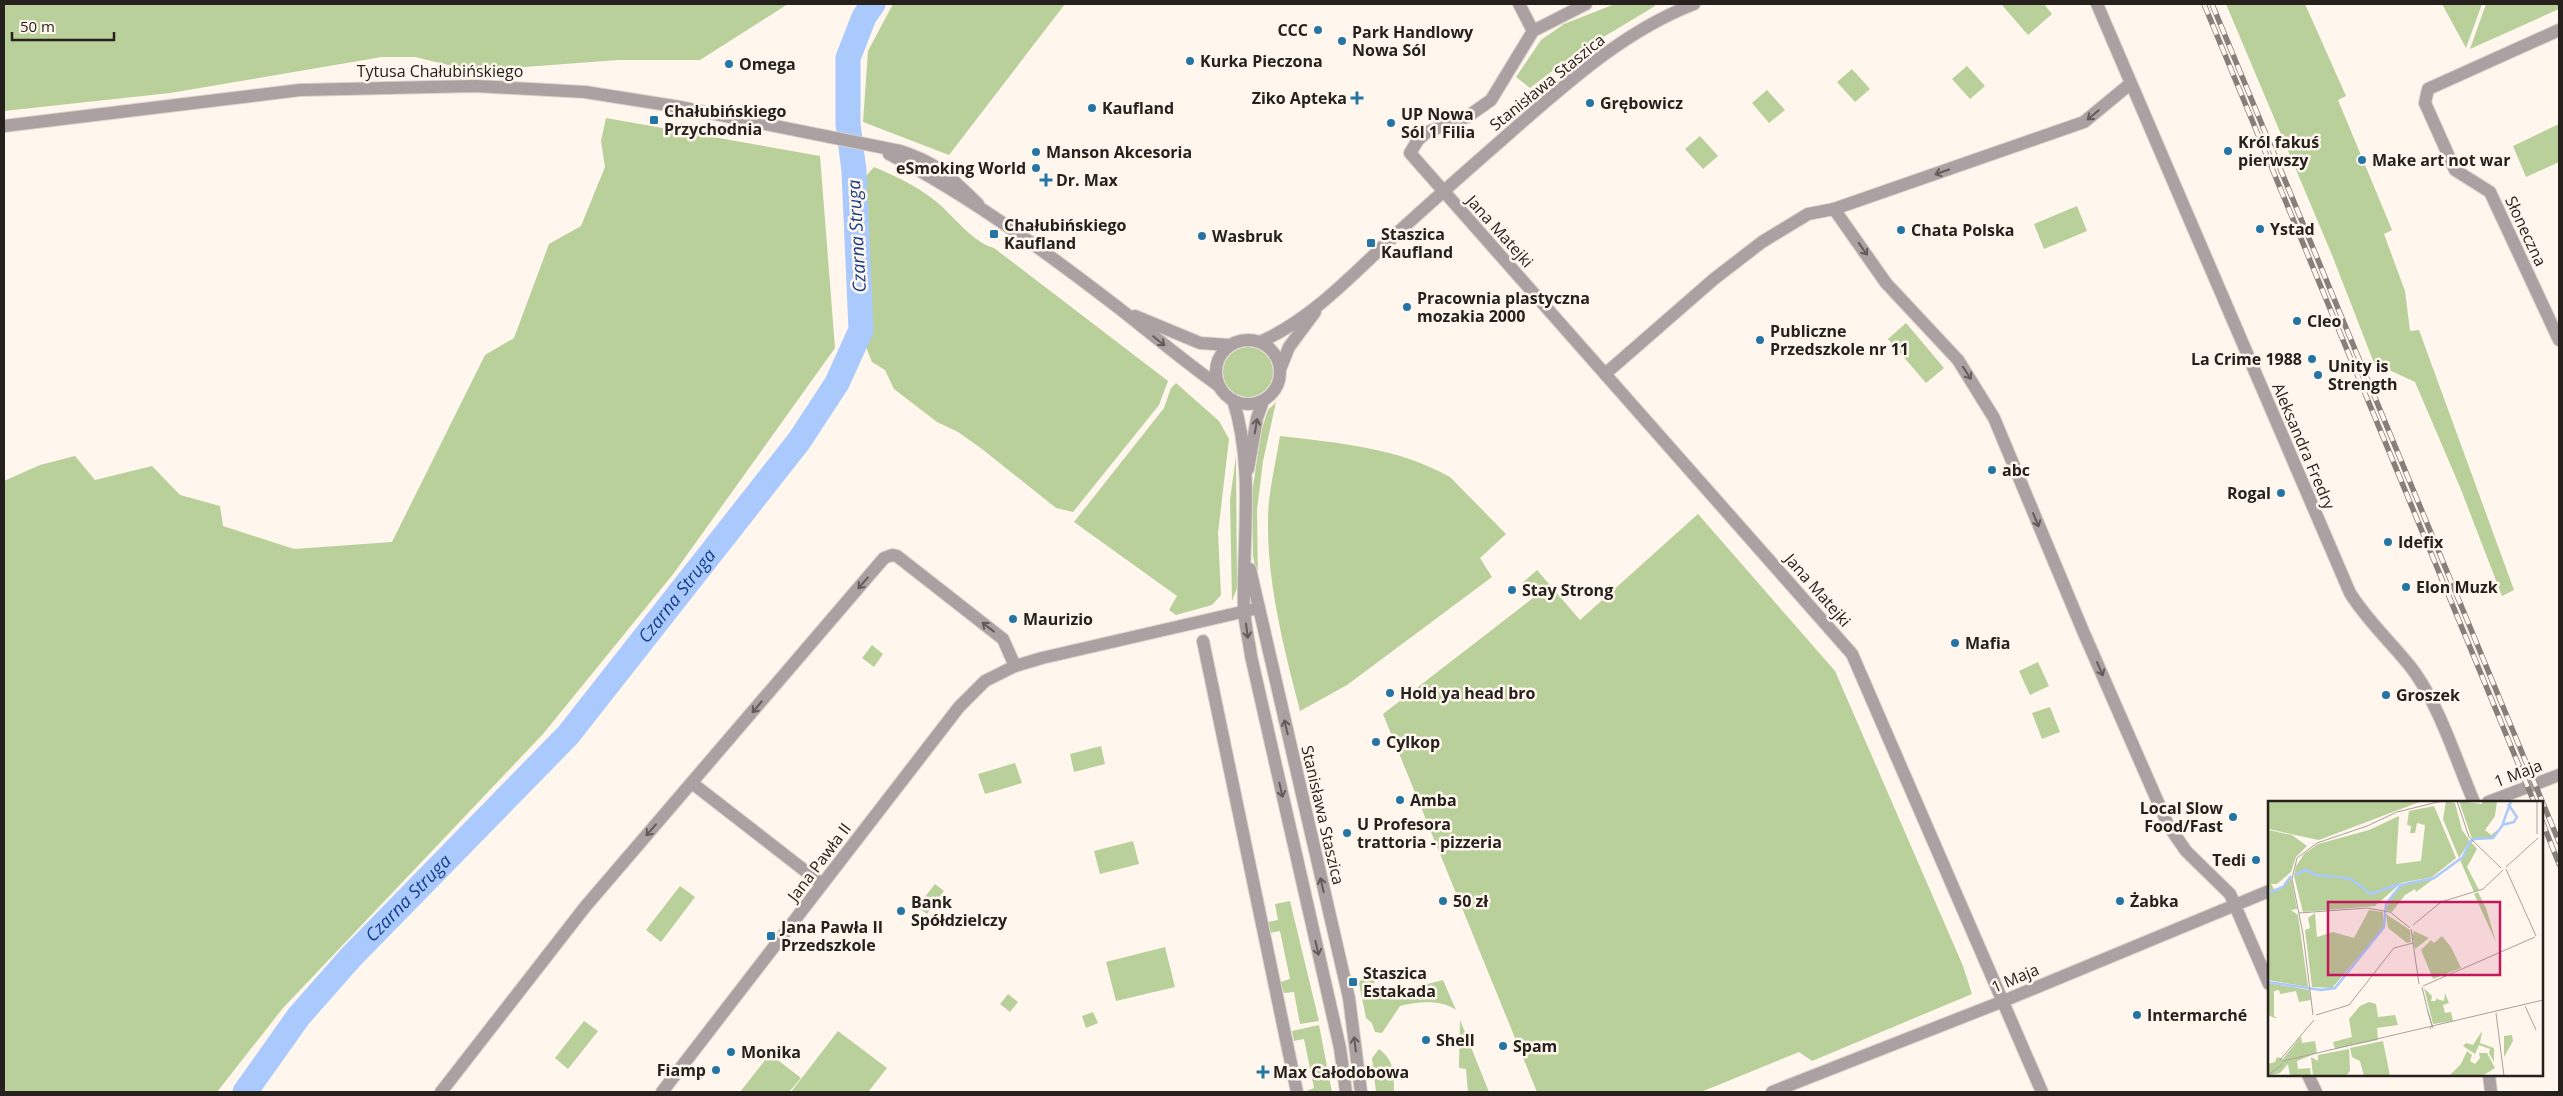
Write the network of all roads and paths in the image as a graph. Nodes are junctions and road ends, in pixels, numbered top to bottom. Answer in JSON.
{"nodes":[{"id":1,"x":1519,"y":4,"type":"edge"},
{"id":2,"x":1586,"y":4,"type":"edge"},
{"id":3,"x":1694,"y":4,"type":"edge"},
{"id":4,"x":2097,"y":4,"type":"edge"},
{"id":5,"x":2559,"y":30,"type":"edge"},
{"id":6,"x":1533,"y":31,"type":"junction"},
{"id":7,"x":2130,"y":84,"type":"junction"},
{"id":8,"x":4,"y":126,"type":"edge"},
{"id":9,"x":1443,"y":190,"type":"junction"},
{"id":10,"x":1834,"y":210,"type":"junction"},
{"id":11,"x":1321,"y":304,"type":"junction"},
{"id":12,"x":1121,"y":310,"type":"junction"},
{"id":13,"x":2559,"y":340,"type":"edge"},
{"id":14,"x":1260,"y":342,"type":"junction"},
{"id":15,"x":1229,"y":345,"type":"junction"},
{"id":16,"x":1280,"y":367,"type":"junction"},
{"id":17,"x":1605,"y":374,"type":"junction"},
{"id":18,"x":1219,"y":386,"type":"junction"},
{"id":19,"x":1233,"y":400,"type":"junction"},
{"id":20,"x":1263,"y":401,"type":"junction"},
{"id":21,"x":1245,"y":487,"type":"junction"},
{"id":22,"x":1245,"y":547,"type":"junction"},
{"id":23,"x":1258,"y":608,"type":"junction"},
{"id":24,"x":1244,"y":612,"type":"junction"},
{"id":25,"x":1203,"y":641,"type":"dead end"},
{"id":26,"x":1015,"y":666,"type":"junction"},
{"id":27,"x":2559,"y":775,"type":"edge"},
{"id":28,"x":692,"y":783,"type":"junction"},
{"id":29,"x":2474,"y":801,"type":"edge"},
{"id":30,"x":2491,"y":801,"type":"edge"},
{"id":31,"x":822,"y":884,"type":"junction"},
{"id":32,"x":2268,"y":892,"type":"edge"},
{"id":33,"x":2235,"y":905,"type":"junction"},
{"id":34,"x":2268,"y":982,"type":"edge"},
{"id":35,"x":2002,"y":1002,"type":"junction"},
{"id":36,"x":2308,"y":1076,"type":"edge"},
{"id":37,"x":2489,"y":1076,"type":"edge"},
{"id":38,"x":441,"y":1092,"type":"edge"},
{"id":39,"x":662,"y":1092,"type":"edge"},
{"id":40,"x":1297,"y":1092,"type":"edge"},
{"id":41,"x":1346,"y":1092,"type":"edge"},
{"id":42,"x":1361,"y":1092,"type":"edge"},
{"id":43,"x":1772,"y":1092,"type":"edge"},
{"id":44,"x":2042,"y":1092,"type":"edge"},
{"id":45,"x":2316,"y":1092,"type":"edge"},
{"id":46,"x":2491,"y":1092,"type":"edge"}],
"edges":[{"from":1,"to":6,"type":"street"},
{"from":2,"to":6,"type":"street"},
{"from":3,"to":9,"type":"street","name":"Stanisława Staszica"},
{"from":4,"to":7,"type":"street","name":"Aleksandra Fredry"},
{"from":5,"to":13,"type":"street","name":"Słoneczna"},
{"from":6,"to":9,"type":"street"},
{"from":7,"to":10,"type":"street","one_way":true},
{"from":7,"to":29,"type":"street","name":"Aleksandra Fredry"},
{"from":8,"to":12,"type":"street","name":"Tytusa Chałubińskiego"},
{"from":9,"to":11,"type":"street","name":"Stanisława Staszica"},
{"from":9,"to":17,"type":"street","name":"Jana Matejki"},
{"from":10,"to":17,"type":"street"},
{"from":10,"to":33,"type":"street","one_way":true},
{"from":11,"to":14,"type":"street","name":"Stanisława Staszica"},
{"from":11,"to":16,"type":"street","name":"Stanisława Staszica"},
{"from":12,"to":15,"type":"street","name":"Tytusa Chałubińskiego"},
{"from":12,"to":18,"type":"street","name":"Tytusa Chałubińskiego","one_way":true},
{"from":14,"to":15,"type":"street"},
{"from":14,"to":16,"type":"street"},
{"from":15,"to":18,"type":"street"},
{"from":16,"to":20,"type":"street"},
{"from":17,"to":35,"type":"street","name":"Jana Matejki"},
{"from":18,"to":19,"type":"street"},
{"from":19,"to":20,"type":"street"},
{"from":19,"to":21,"type":"street","name":"Stanisława Staszica"},
{"from":21,"to":20,"type":"street","name":"Stanisława Staszica","one_way":true},
{"from":21,"to":22,"type":"street","name":"Stanisława Staszica"},
{"from":22,"to":23,"type":"street","name":"Stanisława Staszica"},
{"from":22,"to":24,"type":"street","name":"Stanisława Staszica"},
{"from":23,"to":24,"type":"street","name":"Jana Pawła II"},
{"from":42,"to":23,"type":"street","name":"Stanisława Staszica","one_way":true},
{"from":24,"to":26,"type":"street","name":"Jana Pawła II"},
{"from":24,"to":41,"type":"street","name":"Stanisława Staszica","one_way":true},
{"from":25,"to":40,"type":"street"},
{"from":26,"to":28,"type":"street","one_way":true},
{"from":26,"to":31,"type":"street","name":"Jana Pawła II"},
{"from":27,"to":30,"type":"street","name":"1 Maja"},
{"from":28,"to":31,"type":"street"},
{"from":28,"to":38,"type":"street","one_way":true},
{"from":31,"to":39,"type":"street","name":"Jana Pawła II"},
{"from":32,"to":33,"type":"street","name":"1 Maja"},
{"from":33,"to":34,"type":"street"},
{"from":33,"to":35,"type":"street","name":"1 Maja"},
{"from":35,"to":43,"type":"street","name":"1 Maja"},
{"from":35,"to":44,"type":"street","name":"Jana Matejki"},
{"from":36,"to":45,"type":"street"},
{"from":37,"to":46,"type":"street"}]}
